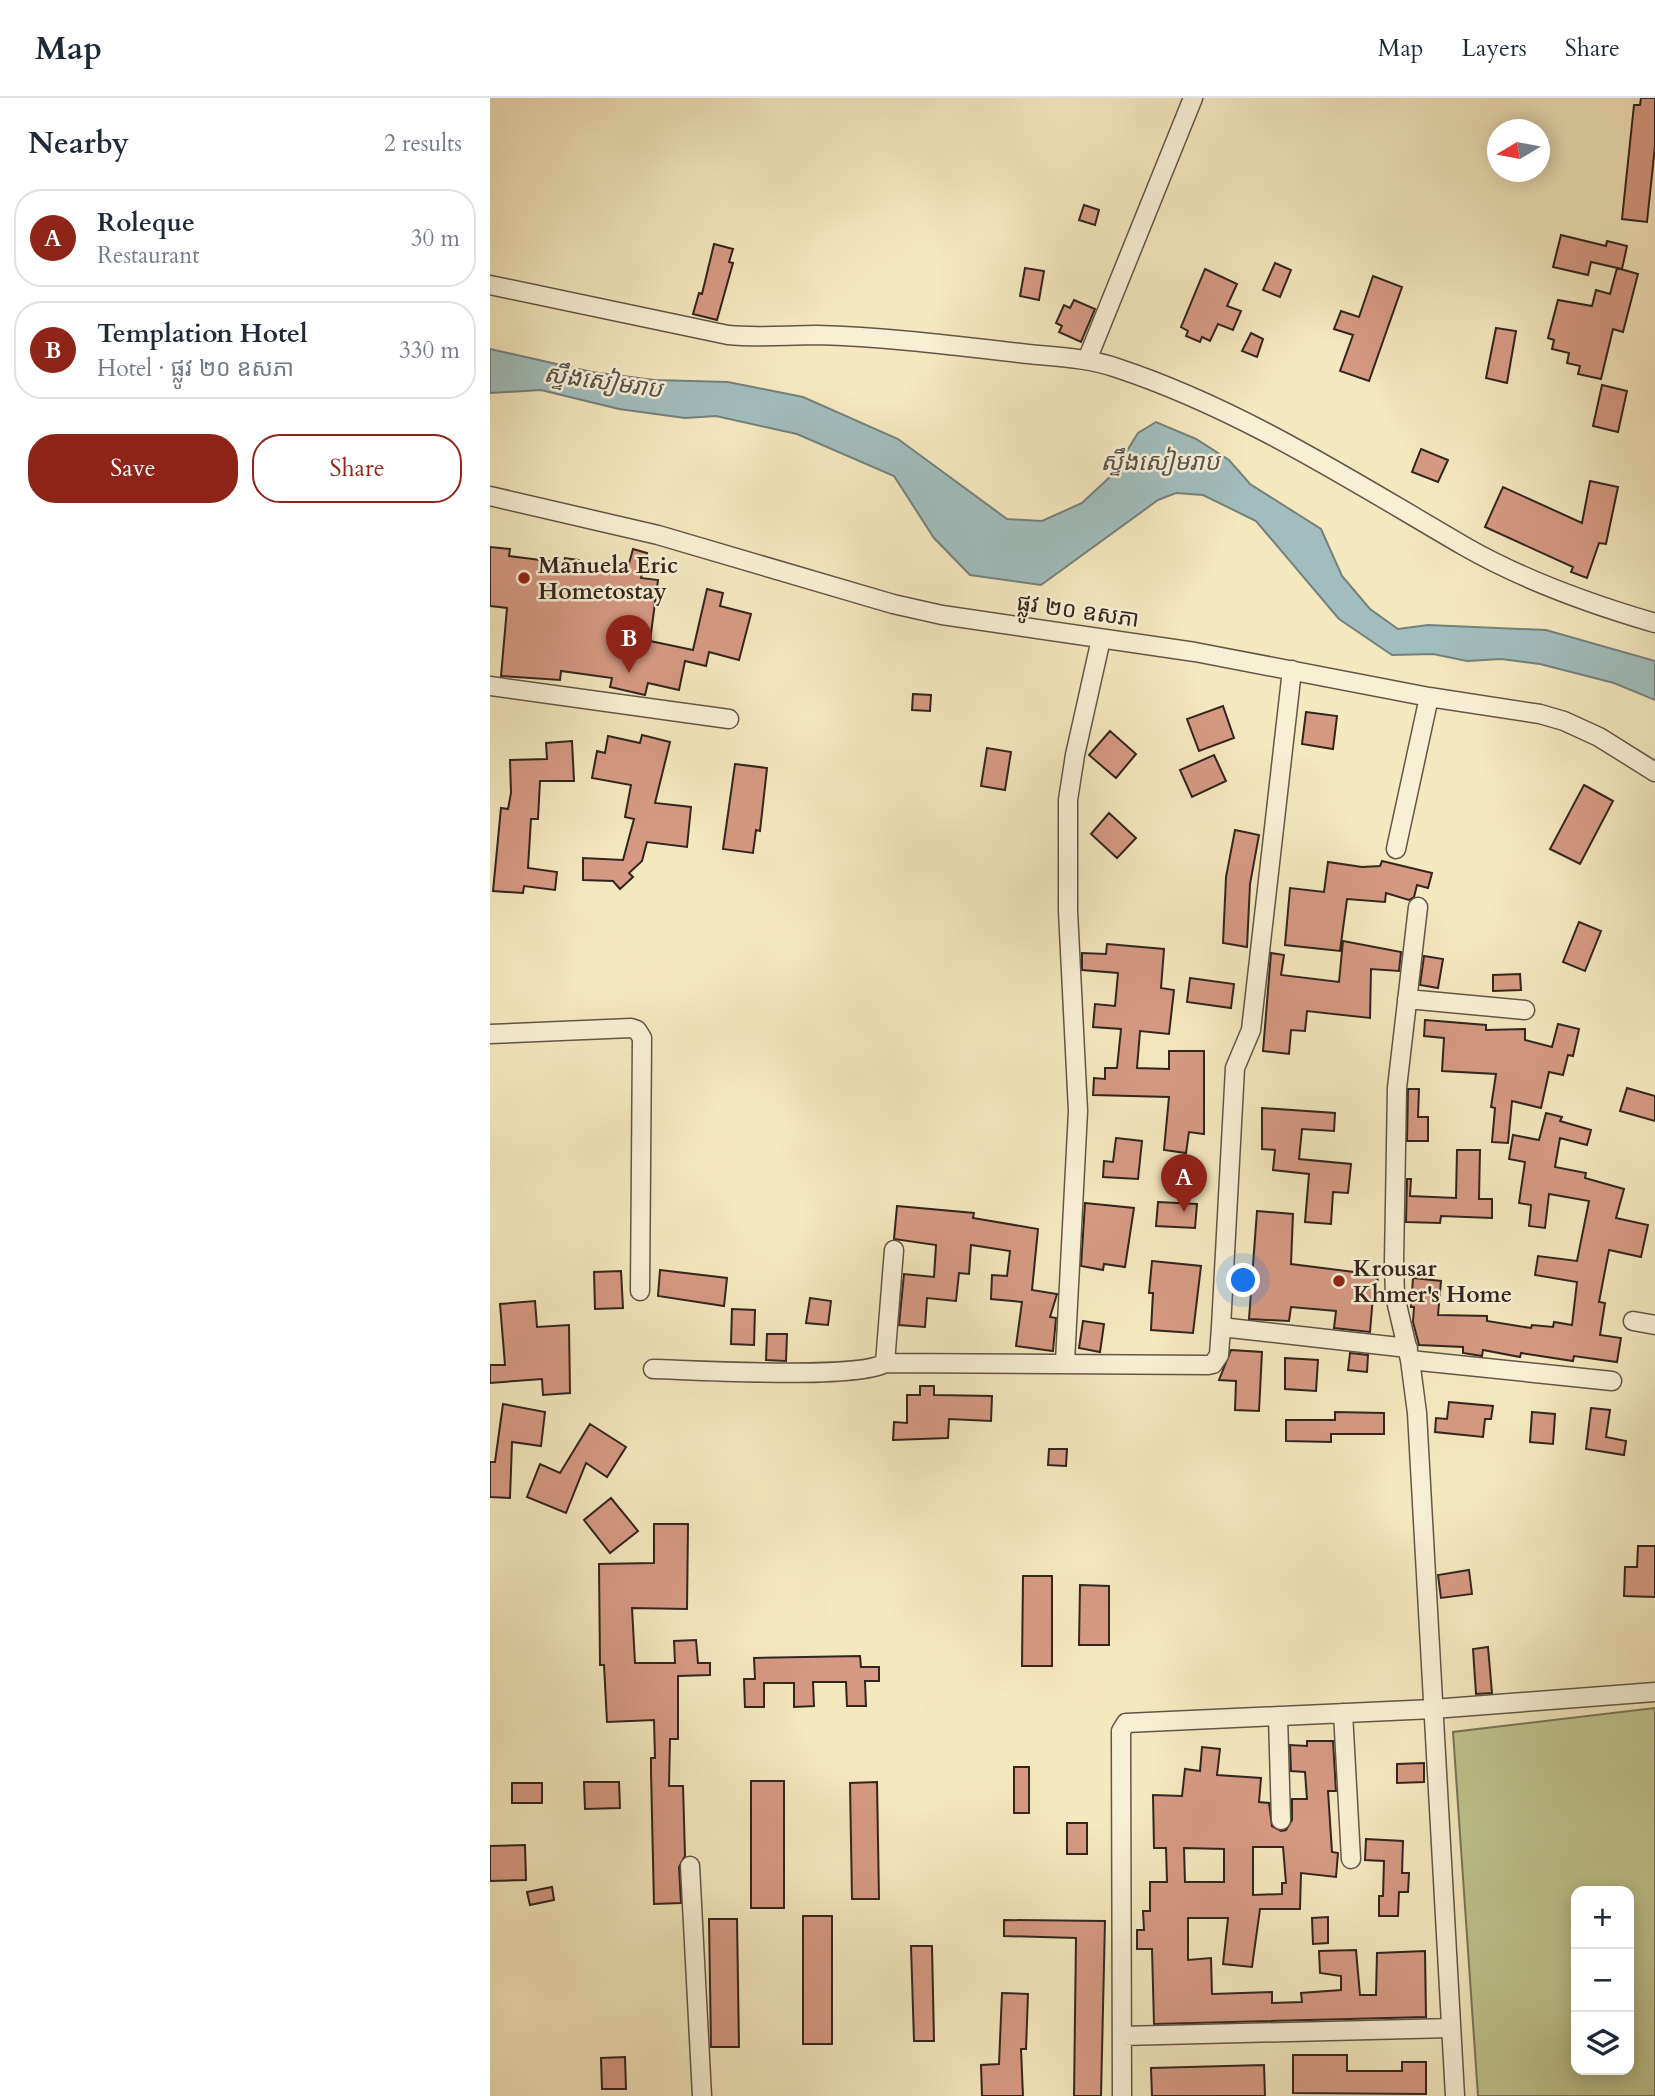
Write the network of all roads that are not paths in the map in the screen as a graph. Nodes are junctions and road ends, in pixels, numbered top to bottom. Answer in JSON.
{"nodes":[{"id":1,"x":1193,"y":98,"type":"edge"},
{"id":2,"x":490,"y":285,"type":"edge"},
{"id":3,"x":1087,"y":360,"type":"junction"},
{"id":4,"x":490,"y":496,"type":"edge"},
{"id":5,"x":1655,"y":623,"type":"edge"},
{"id":6,"x":1101,"y":639,"type":"junction"},
{"id":7,"x":1292,"y":670,"type":"junction"},
{"id":8,"x":490,"y":686,"type":"edge"},
{"id":9,"x":1429,"y":698,"type":"junction"},
{"id":10,"x":729,"y":719,"type":"dead end"},
{"id":11,"x":1655,"y":772,"type":"edge"},
{"id":12,"x":1396,"y":849,"type":"dead end"},
{"id":13,"x":1418,"y":907,"type":"dead end"},
{"id":14,"x":1408,"y":999,"type":"junction"},
{"id":15,"x":1525,"y":1010,"type":"dead end"},
{"id":16,"x":490,"y":1034,"type":"edge"},
{"id":17,"x":894,"y":1250,"type":"dead end"},
{"id":18,"x":640,"y":1291,"type":"dead end"},
{"id":19,"x":1633,"y":1321,"type":"dead end"},
{"id":20,"x":1655,"y":1325,"type":"edge"},
{"id":21,"x":1222,"y":1327,"type":"junction"},
{"id":22,"x":1409,"y":1354,"type":"junction"},
{"id":23,"x":1065,"y":1362,"type":"junction"},
{"id":24,"x":885,"y":1363,"type":"junction"},
{"id":25,"x":653,"y":1369,"type":"dead end"},
{"id":26,"x":1612,"y":1381,"type":"dead end"},
{"id":27,"x":1655,"y":1692,"type":"edge"},
{"id":28,"x":1433,"y":1709,"type":"junction"},
{"id":29,"x":1343,"y":1713,"type":"junction"},
{"id":30,"x":1278,"y":1716,"type":"junction"},
{"id":31,"x":1280,"y":1820,"type":"dead end"},
{"id":32,"x":1351,"y":1859,"type":"dead end"},
{"id":33,"x":690,"y":1866,"type":"dead end"},
{"id":34,"x":1451,"y":2028,"type":"junction"},
{"id":35,"x":1122,"y":2036,"type":"junction"},
{"id":36,"x":702,"y":2096,"type":"edge"},
{"id":37,"x":1122,"y":2096,"type":"edge"},
{"id":38,"x":1455,"y":2096,"type":"edge"}],
"edges":[{"from":1,"to":3,"type":"street"},
{"from":2,"to":3,"type":"street"},
{"from":3,"to":5,"type":"street"},
{"from":4,"to":6,"type":"street","name":"ផ្លូវ ២០ ឧសភា"},
{"from":6,"to":7,"type":"street","name":"ផ្លូវ ២០ ឧសភា"},
{"from":6,"to":23,"type":"street"},
{"from":7,"to":9,"type":"street","name":"ផ្លូវ ២០ ឧសភា"},
{"from":7,"to":21,"type":"street"},
{"from":8,"to":10,"type":"street"},
{"from":9,"to":11,"type":"street","name":"ផ្លូវ ២០ ឧសភា"},
{"from":9,"to":12,"type":"street"},
{"from":13,"to":14,"type":"street"},
{"from":14,"to":15,"type":"street"},
{"from":14,"to":22,"type":"street"},
{"from":16,"to":18,"type":"street"},
{"from":17,"to":24,"type":"street"},
{"from":19,"to":20,"type":"street"},
{"from":21,"to":22,"type":"street"},
{"from":21,"to":23,"type":"street"},
{"from":22,"to":26,"type":"street"},
{"from":22,"to":28,"type":"street"},
{"from":23,"to":24,"type":"street"},
{"from":24,"to":25,"type":"street"},
{"from":27,"to":28,"type":"street"},
{"from":28,"to":29,"type":"street"},
{"from":28,"to":34,"type":"street"},
{"from":29,"to":30,"type":"street"},
{"from":29,"to":32,"type":"street"},
{"from":30,"to":31,"type":"street"},
{"from":30,"to":35,"type":"street"},
{"from":33,"to":36,"type":"street"},
{"from":34,"to":35,"type":"street"},
{"from":34,"to":38,"type":"street"},
{"from":35,"to":37,"type":"street"}]}
